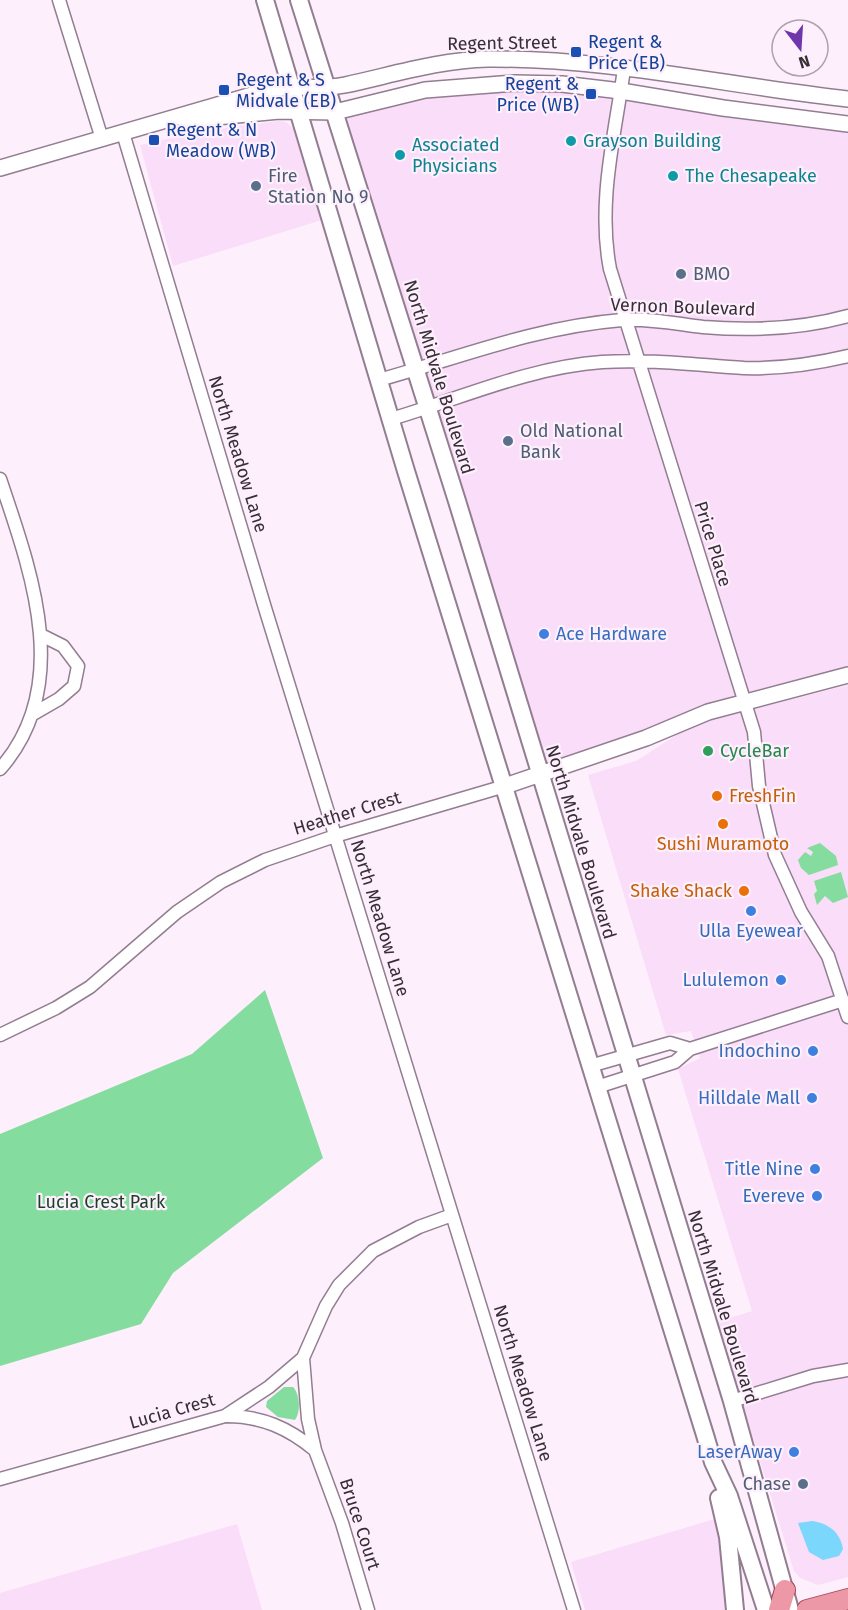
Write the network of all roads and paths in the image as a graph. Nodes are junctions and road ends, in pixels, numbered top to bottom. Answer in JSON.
{"nodes":[{"id":1,"x":59,"y":0,"type":"edge"},
{"id":2,"x":265,"y":0,"type":"edge"},
{"id":3,"x":299,"y":0,"type":"edge"},
{"id":4,"x":624,"y":69,"type":"junction"},
{"id":5,"x":291,"y":86,"type":"junction"},
{"id":6,"x":327,"y":87,"type":"junction"},
{"id":7,"x":621,"y":91,"type":"junction"},
{"id":8,"x":848,"y":99,"type":"edge"},
{"id":9,"x":298,"y":112,"type":"junction"},
{"id":10,"x":335,"y":112,"type":"junction"},
{"id":11,"x":161,"y":122,"type":"junction"},
{"id":12,"x":848,"y":124,"type":"edge"},
{"id":13,"x":123,"y":132,"type":"junction"},
{"id":14,"x":102,"y":139,"type":"junction"},
{"id":15,"x":0,"y":168,"type":"edge"},
{"id":16,"x":848,"y":316,"type":"edge"},
{"id":17,"x":625,"y":320,"type":"junction"},
{"id":18,"x":848,"y":356,"type":"edge"},
{"id":19,"x":637,"y":360,"type":"junction"},
{"id":20,"x":416,"y":369,"type":"junction"},
{"id":21,"x":379,"y":380,"type":"junction"},
{"id":22,"x":429,"y":408,"type":"junction"},
{"id":23,"x":391,"y":419,"type":"junction"},
{"id":24,"x":0,"y":479,"type":"edge"},
{"id":25,"x":41,"y":635,"type":"junction"},
{"id":26,"x":848,"y":675,"type":"edge"},
{"id":27,"x":744,"y":702,"type":"junction"},
{"id":28,"x":33,"y":714,"type":"junction"},
{"id":29,"x":0,"y":770,"type":"edge"},
{"id":30,"x":540,"y":774,"type":"junction"},
{"id":31,"x":505,"y":786,"type":"junction"},
{"id":32,"x":335,"y":836,"type":"junction"},
{"id":33,"x":843,"y":1000,"type":"junction"},
{"id":34,"x":848,"y":1017,"type":"edge"},
{"id":35,"x":0,"y":1035,"type":"edge"},
{"id":36,"x":690,"y":1049,"type":"junction"},
{"id":37,"x":625,"y":1056,"type":"junction"},
{"id":38,"x":590,"y":1066,"type":"junction"},
{"id":39,"x":631,"y":1076,"type":"junction"},
{"id":40,"x":597,"y":1087,"type":"junction"},
{"id":41,"x":452,"y":1215,"type":"junction"},
{"id":42,"x":303,"y":1358,"type":"junction"},
{"id":43,"x":848,"y":1370,"type":"edge"},
{"id":44,"x":732,"y":1401,"type":"junction"},
{"id":45,"x":225,"y":1416,"type":"junction"},
{"id":46,"x":315,"y":1450,"type":"junction"},
{"id":47,"x":713,"y":1462,"type":"junction"},
{"id":48,"x":0,"y":1479,"type":"edge"},
{"id":49,"x":785,"y":1590,"type":"junction"},
{"id":50,"x":848,"y":1599,"type":"edge"},
{"id":51,"x":368,"y":1610,"type":"edge"},
{"id":52,"x":574,"y":1610,"type":"edge"},
{"id":53,"x":735,"y":1610,"type":"edge"},
{"id":54,"x":766,"y":1610,"type":"edge"},
{"id":55,"x":779,"y":1610,"type":"edge"},
{"id":56,"x":790,"y":1610,"type":"edge"},
{"id":57,"x":807,"y":1610,"type":"edge"}],
"edges":[{"from":1,"to":14,"type":"street"},
{"from":2,"to":5,"type":"main road"},
{"from":3,"to":6,"type":"main road","name":"North Midvale Boulevard"},
{"from":4,"to":6,"type":"street","name":"Regent Street"},
{"from":4,"to":7,"type":"street","name":"Price Place"},
{"from":4,"to":8,"type":"street","name":"Regent Street"},
{"from":5,"to":6,"type":"street","name":"Regent Street"},
{"from":5,"to":9,"type":"main road"},
{"from":5,"to":11,"type":"street","name":"Regent Street"},
{"from":6,"to":10,"type":"main road","name":"North Midvale Boulevard"},
{"from":7,"to":10,"type":"street","name":"Regent Street"},
{"from":7,"to":12,"type":"street","name":"Regent Street"},
{"from":7,"to":17,"type":"street","name":"Price Place"},
{"from":9,"to":10,"type":"street","name":"Regent Street"},
{"from":9,"to":11,"type":"street","name":"Regent Street"},
{"from":9,"to":21,"type":"main road"},
{"from":10,"to":20,"type":"main road","name":"North Midvale Boulevard"},
{"from":11,"to":13,"type":"street","name":"Regent Street"},
{"from":13,"to":14,"type":"street","name":"Regent Street"},
{"from":13,"to":32,"type":"street","name":"North Meadow Lane"},
{"from":14,"to":15,"type":"street","name":"Regent Street"},
{"from":16,"to":17,"type":"street","name":"Vernon Boulevard"},
{"from":17,"to":19,"type":"street","name":"Price Place"},
{"from":17,"to":20,"type":"street","name":"Vernon Boulevard"},
{"from":18,"to":19,"type":"street"},
{"from":19,"to":22,"type":"street"},
{"from":19,"to":27,"type":"street","name":"Price Place"},
{"from":20,"to":21,"type":"street","name":"Vernon Boulevard"},
{"from":20,"to":22,"type":"main road","name":"North Midvale Boulevard"},
{"from":21,"to":23,"type":"main road"},
{"from":22,"to":23,"type":"street"},
{"from":22,"to":30,"type":"main road","name":"North Midvale Boulevard"},
{"from":23,"to":31,"type":"main road"},
{"from":24,"to":25,"type":"street"},
{"from":25,"to":28,"type":"street"},
{"from":25,"to":28,"type":"street"},
{"from":26,"to":27,"type":"street","name":"Heather Crest"},
{"from":27,"to":30,"type":"street","name":"Heather Crest"},
{"from":27,"to":33,"type":"street","name":"Price Place"},
{"from":28,"to":29,"type":"street"},
{"from":30,"to":31,"type":"street","name":"Heather Crest"},
{"from":30,"to":37,"type":"main road","name":"North Midvale Boulevard"},
{"from":31,"to":32,"type":"street","name":"Heather Crest"},
{"from":31,"to":38,"type":"main road"},
{"from":32,"to":35,"type":"street","name":"Heather Crest"},
{"from":32,"to":41,"type":"street","name":"North Meadow Lane"},
{"from":33,"to":34,"type":"street","name":"Price Place"},
{"from":33,"to":36,"type":"street"},
{"from":36,"to":37,"type":"street"},
{"from":36,"to":39,"type":"street"},
{"from":37,"to":38,"type":"street"},
{"from":37,"to":39,"type":"main road","name":"North Midvale Boulevard"},
{"from":38,"to":40,"type":"main road"},
{"from":39,"to":40,"type":"street"},
{"from":39,"to":44,"type":"main road","name":"North Midvale Boulevard"},
{"from":40,"to":47,"type":"main road"},
{"from":41,"to":42,"type":"street","name":"Lucia Crest"},
{"from":41,"to":52,"type":"street","name":"North Meadow Lane"},
{"from":42,"to":45,"type":"street","name":"Lucia Crest"},
{"from":42,"to":46,"type":"street","name":"Bruce Court"},
{"from":43,"to":44,"type":"street"},
{"from":44,"to":49,"type":"main road","name":"North Midvale Boulevard"},
{"from":45,"to":46,"type":"street"},
{"from":45,"to":48,"type":"street","name":"Lucia Crest"},
{"from":46,"to":51,"type":"street","name":"Bruce Court"},
{"from":47,"to":53,"type":"main road"},
{"from":47,"to":54,"type":"main road"},
{"from":49,"to":55,"type":"main road"},
{"from":49,"to":56,"type":"main road","name":"North Midvale Boulevard"},
{"from":50,"to":57,"type":"main road"}]}
